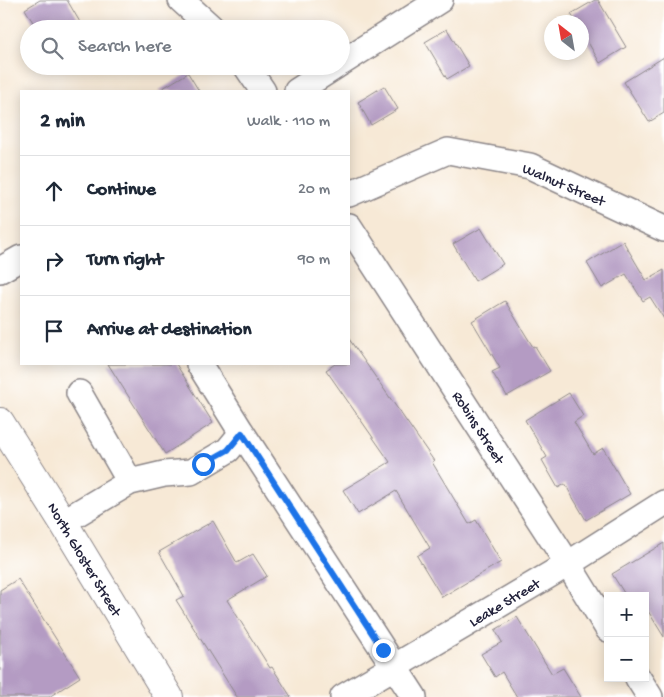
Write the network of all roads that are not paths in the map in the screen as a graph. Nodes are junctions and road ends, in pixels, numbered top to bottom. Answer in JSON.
{"nodes":[{"id":1,"x":181,"y":0,"type":"edge"},
{"id":2,"x":440,"y":0,"type":"edge"},
{"id":3,"x":204,"y":20,"type":"edge"},
{"id":4,"x":350,"y":57,"type":"edge"},
{"id":5,"x":252,"y":75,"type":"edge"},
{"id":6,"x":322,"y":75,"type":"edge"},
{"id":7,"x":261,"y":90,"type":"edge"},
{"id":8,"x":299,"y":90,"type":"edge"},
{"id":9,"x":350,"y":194,"type":"edge"},
{"id":10,"x":350,"y":228,"type":"edge"},
{"id":11,"x":664,"y":229,"type":"edge"},
{"id":12,"x":20,"y":259,"type":"edge"},
{"id":13,"x":0,"y":270,"type":"edge"},
{"id":14,"x":200,"y":365,"type":"edge"},
{"id":15,"x":79,"y":393,"type":"dead end"},
{"id":16,"x":0,"y":422,"type":"edge"},
{"id":17,"x":242,"y":433,"type":"junction"},
{"id":18,"x":130,"y":482,"type":"junction"},
{"id":19,"x":664,"y":503,"type":"edge"},
{"id":20,"x":63,"y":522,"type":"junction"},
{"id":21,"x":568,"y":564,"type":"junction"},
{"id":22,"x":604,"y":622,"type":"edge"},
{"id":23,"x":394,"y":667,"type":"junction"},
{"id":24,"x":641,"y":682,"type":"edge"},
{"id":25,"x":169,"y":697,"type":"edge"},
{"id":26,"x":343,"y":697,"type":"edge"},
{"id":27,"x":414,"y":697,"type":"edge"},
{"id":28,"x":650,"y":697,"type":"edge"}],
"edges":[{"from":1,"to":3,"type":"street"},
{"from":2,"to":4,"type":"street"},
{"from":5,"to":7,"type":"street"},
{"from":6,"to":8,"type":"street"},
{"from":9,"to":11,"type":"street","name":"Walnut Street"},
{"from":10,"to":21,"type":"street","name":"Robins Street"},
{"from":12,"to":13,"type":"street"},
{"from":14,"to":17,"type":"street"},
{"from":15,"to":18,"type":"street"},
{"from":16,"to":20,"type":"main road","name":"North Gloster Street"},
{"from":17,"to":18,"type":"street"},
{"from":17,"to":23,"type":"street"},
{"from":18,"to":20,"type":"street"},
{"from":19,"to":21,"type":"street","name":"Leake Street"},
{"from":20,"to":25,"type":"main road","name":"North Gloster Street"},
{"from":21,"to":22,"type":"street","name":"Robins Street"},
{"from":21,"to":23,"type":"street","name":"Leake Street"},
{"from":23,"to":26,"type":"street","name":"Leake Street"},
{"from":23,"to":27,"type":"street"},
{"from":24,"to":28,"type":"street"}]}
